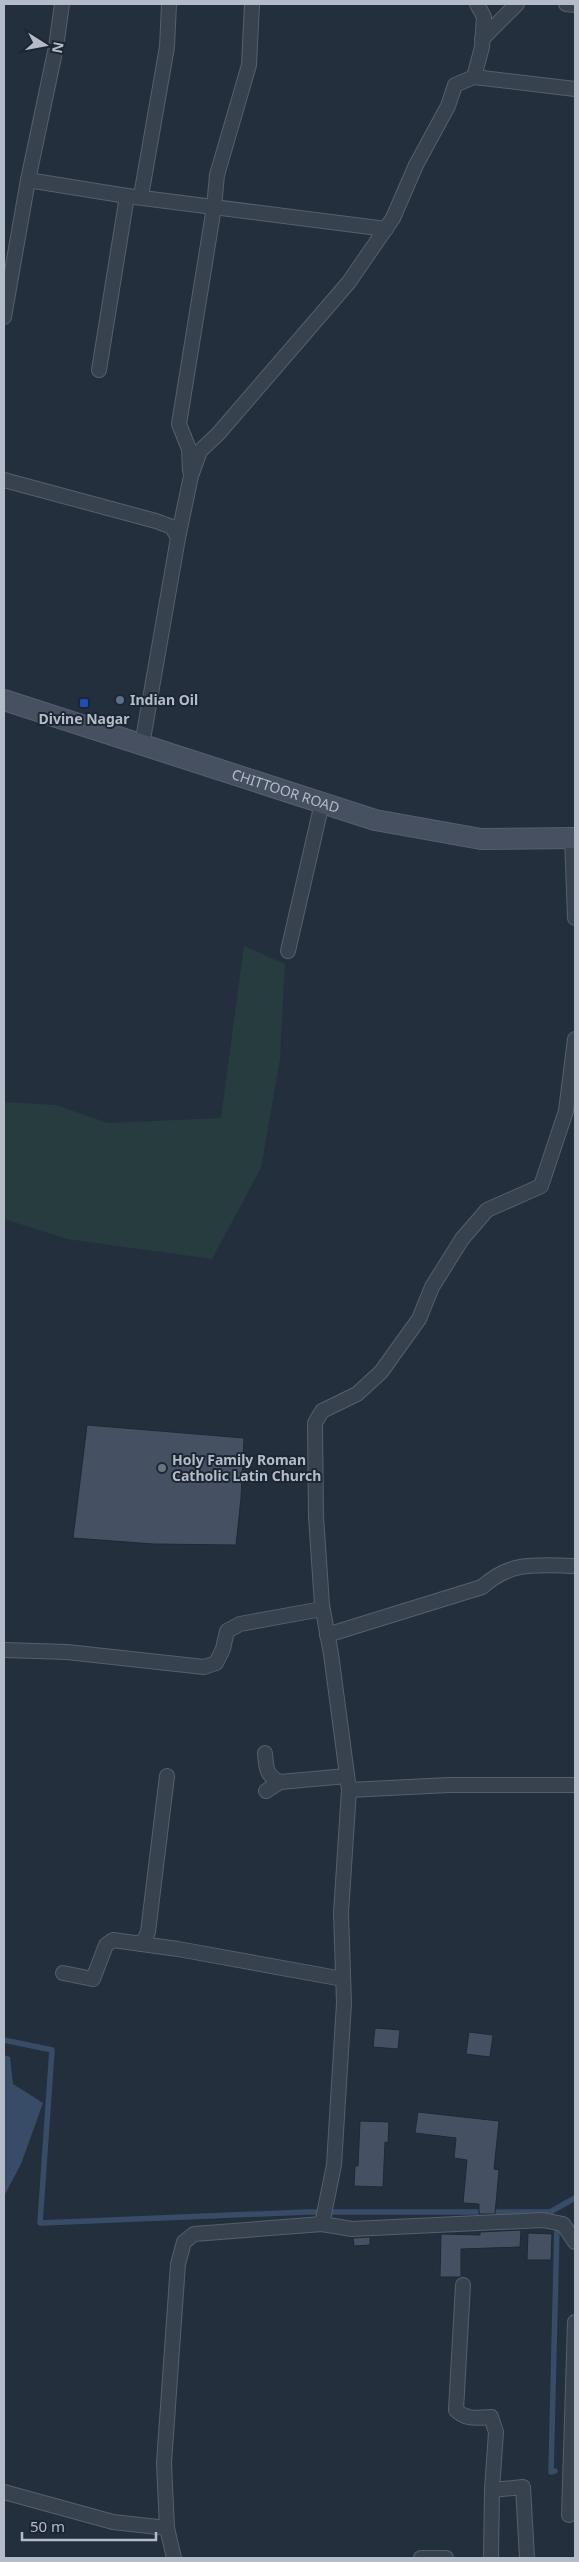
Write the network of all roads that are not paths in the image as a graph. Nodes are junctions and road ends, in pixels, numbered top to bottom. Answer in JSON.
{"nodes":[{"id":1,"x":62,"y":4,"type":"edge"},
{"id":2,"x":169,"y":4,"type":"edge"},
{"id":3,"x":252,"y":4,"type":"edge"},
{"id":4,"x":477,"y":4,"type":"edge"},
{"id":5,"x":517,"y":4,"type":"edge"},
{"id":6,"x":566,"y":4,"type":"edge"},
{"id":7,"x":575,"y":5,"type":"edge"},
{"id":8,"x":482,"y":39,"type":"junction"},
{"id":9,"x":474,"y":77,"type":"junction"},
{"id":10,"x":575,"y":89,"type":"edge"},
{"id":11,"x":28,"y":180,"type":"junction"},
{"id":12,"x":134,"y":196,"type":"junction"},
{"id":13,"x":214,"y":207,"type":"junction"},
{"id":14,"x":386,"y":229,"type":"junction"},
{"id":15,"x":4,"y":317,"type":"edge"},
{"id":16,"x":99,"y":370,"type":"dead end"},
{"id":17,"x":191,"y":476,"type":"junction"},
{"id":18,"x":4,"y":480,"type":"edge"},
{"id":19,"x":178,"y":538,"type":"junction"},
{"id":20,"x":4,"y":700,"type":"edge"},
{"id":21,"x":142,"y":745,"type":"junction"},
{"id":22,"x":322,"y":803,"type":"junction"},
{"id":23,"x":574,"y":838,"type":"edge"},
{"id":24,"x":575,"y":918,"type":"edge"},
{"id":25,"x":288,"y":951,"type":"dead end"},
{"id":26,"x":575,"y":1039,"type":"edge"},
{"id":27,"x":575,"y":1566,"type":"edge"},
{"id":28,"x":322,"y":1609,"type":"junction"},
{"id":29,"x":327,"y":1635,"type":"junction"},
{"id":30,"x":4,"y":1650,"type":"edge"},
{"id":31,"x":265,"y":1752,"type":"dead end"},
{"id":32,"x":167,"y":1776,"type":"dead end"},
{"id":33,"x":280,"y":1782,"type":"junction"},
{"id":34,"x":348,"y":1783,"type":"junction"},
{"id":35,"x":575,"y":1785,"type":"edge"},
{"id":36,"x":266,"y":1791,"type":"dead end"},
{"id":37,"x":142,"y":1944,"type":"junction"},
{"id":38,"x":63,"y":1972,"type":"dead end"},
{"id":39,"x":344,"y":1978,"type":"junction"},
{"id":40,"x":322,"y":2224,"type":"junction"},
{"id":41,"x":575,"y":2242,"type":"edge"},
{"id":42,"x":463,"y":2285,"type":"dead end"},
{"id":43,"x":575,"y":2322,"type":"edge"},
{"id":44,"x":492,"y":2490,"type":"junction"},
{"id":45,"x":4,"y":2492,"type":"edge"},
{"id":46,"x":569,"y":2515,"type":"dead end"},
{"id":47,"x":166,"y":2528,"type":"junction"},
{"id":48,"x":174,"y":2558,"type":"edge"},
{"id":49,"x":421,"y":2558,"type":"edge"},
{"id":50,"x":446,"y":2558,"type":"edge"},
{"id":51,"x":491,"y":2558,"type":"edge"},
{"id":52,"x":527,"y":2558,"type":"edge"}],
"edges":[{"from":1,"to":11,"type":"street"},
{"from":2,"to":12,"type":"street"},
{"from":3,"to":13,"type":"street"},
{"from":4,"to":8,"type":"street"},
{"from":5,"to":8,"type":"street"},
{"from":6,"to":7,"type":"street"},
{"from":8,"to":9,"type":"street"},
{"from":9,"to":10,"type":"street"},
{"from":9,"to":14,"type":"street"},
{"from":11,"to":12,"type":"street"},
{"from":11,"to":15,"type":"street"},
{"from":12,"to":13,"type":"street"},
{"from":12,"to":16,"type":"street"},
{"from":13,"to":14,"type":"street"},
{"from":13,"to":17,"type":"street"},
{"from":14,"to":17,"type":"street"},
{"from":17,"to":19,"type":"street"},
{"from":18,"to":19,"type":"street"},
{"from":19,"to":21,"type":"street"},
{"from":20,"to":21,"type":"main road","name":"CHITTOOR ROAD"},
{"from":21,"to":22,"type":"main road","name":"CHITTOOR ROAD"},
{"from":22,"to":23,"type":"main road","name":"CHITTOOR ROAD"},
{"from":22,"to":25,"type":"street"},
{"from":23,"to":24,"type":"street"},
{"from":26,"to":28,"type":"street"},
{"from":27,"to":29,"type":"street"},
{"from":28,"to":29,"type":"street"},
{"from":28,"to":30,"type":"street"},
{"from":29,"to":34,"type":"street"},
{"from":31,"to":33,"type":"street"},
{"from":32,"to":37,"type":"street"},
{"from":33,"to":34,"type":"street"},
{"from":33,"to":36,"type":"street"},
{"from":34,"to":35,"type":"street"},
{"from":34,"to":39,"type":"street"},
{"from":37,"to":38,"type":"street"},
{"from":37,"to":39,"type":"street"},
{"from":39,"to":40,"type":"street"},
{"from":40,"to":41,"type":"street"},
{"from":40,"to":47,"type":"street"},
{"from":42,"to":44,"type":"street"},
{"from":43,"to":46,"type":"street"},
{"from":44,"to":51,"type":"street"},
{"from":44,"to":52,"type":"street"},
{"from":45,"to":47,"type":"street"},
{"from":47,"to":48,"type":"street"},
{"from":49,"to":50,"type":"street"}]}
